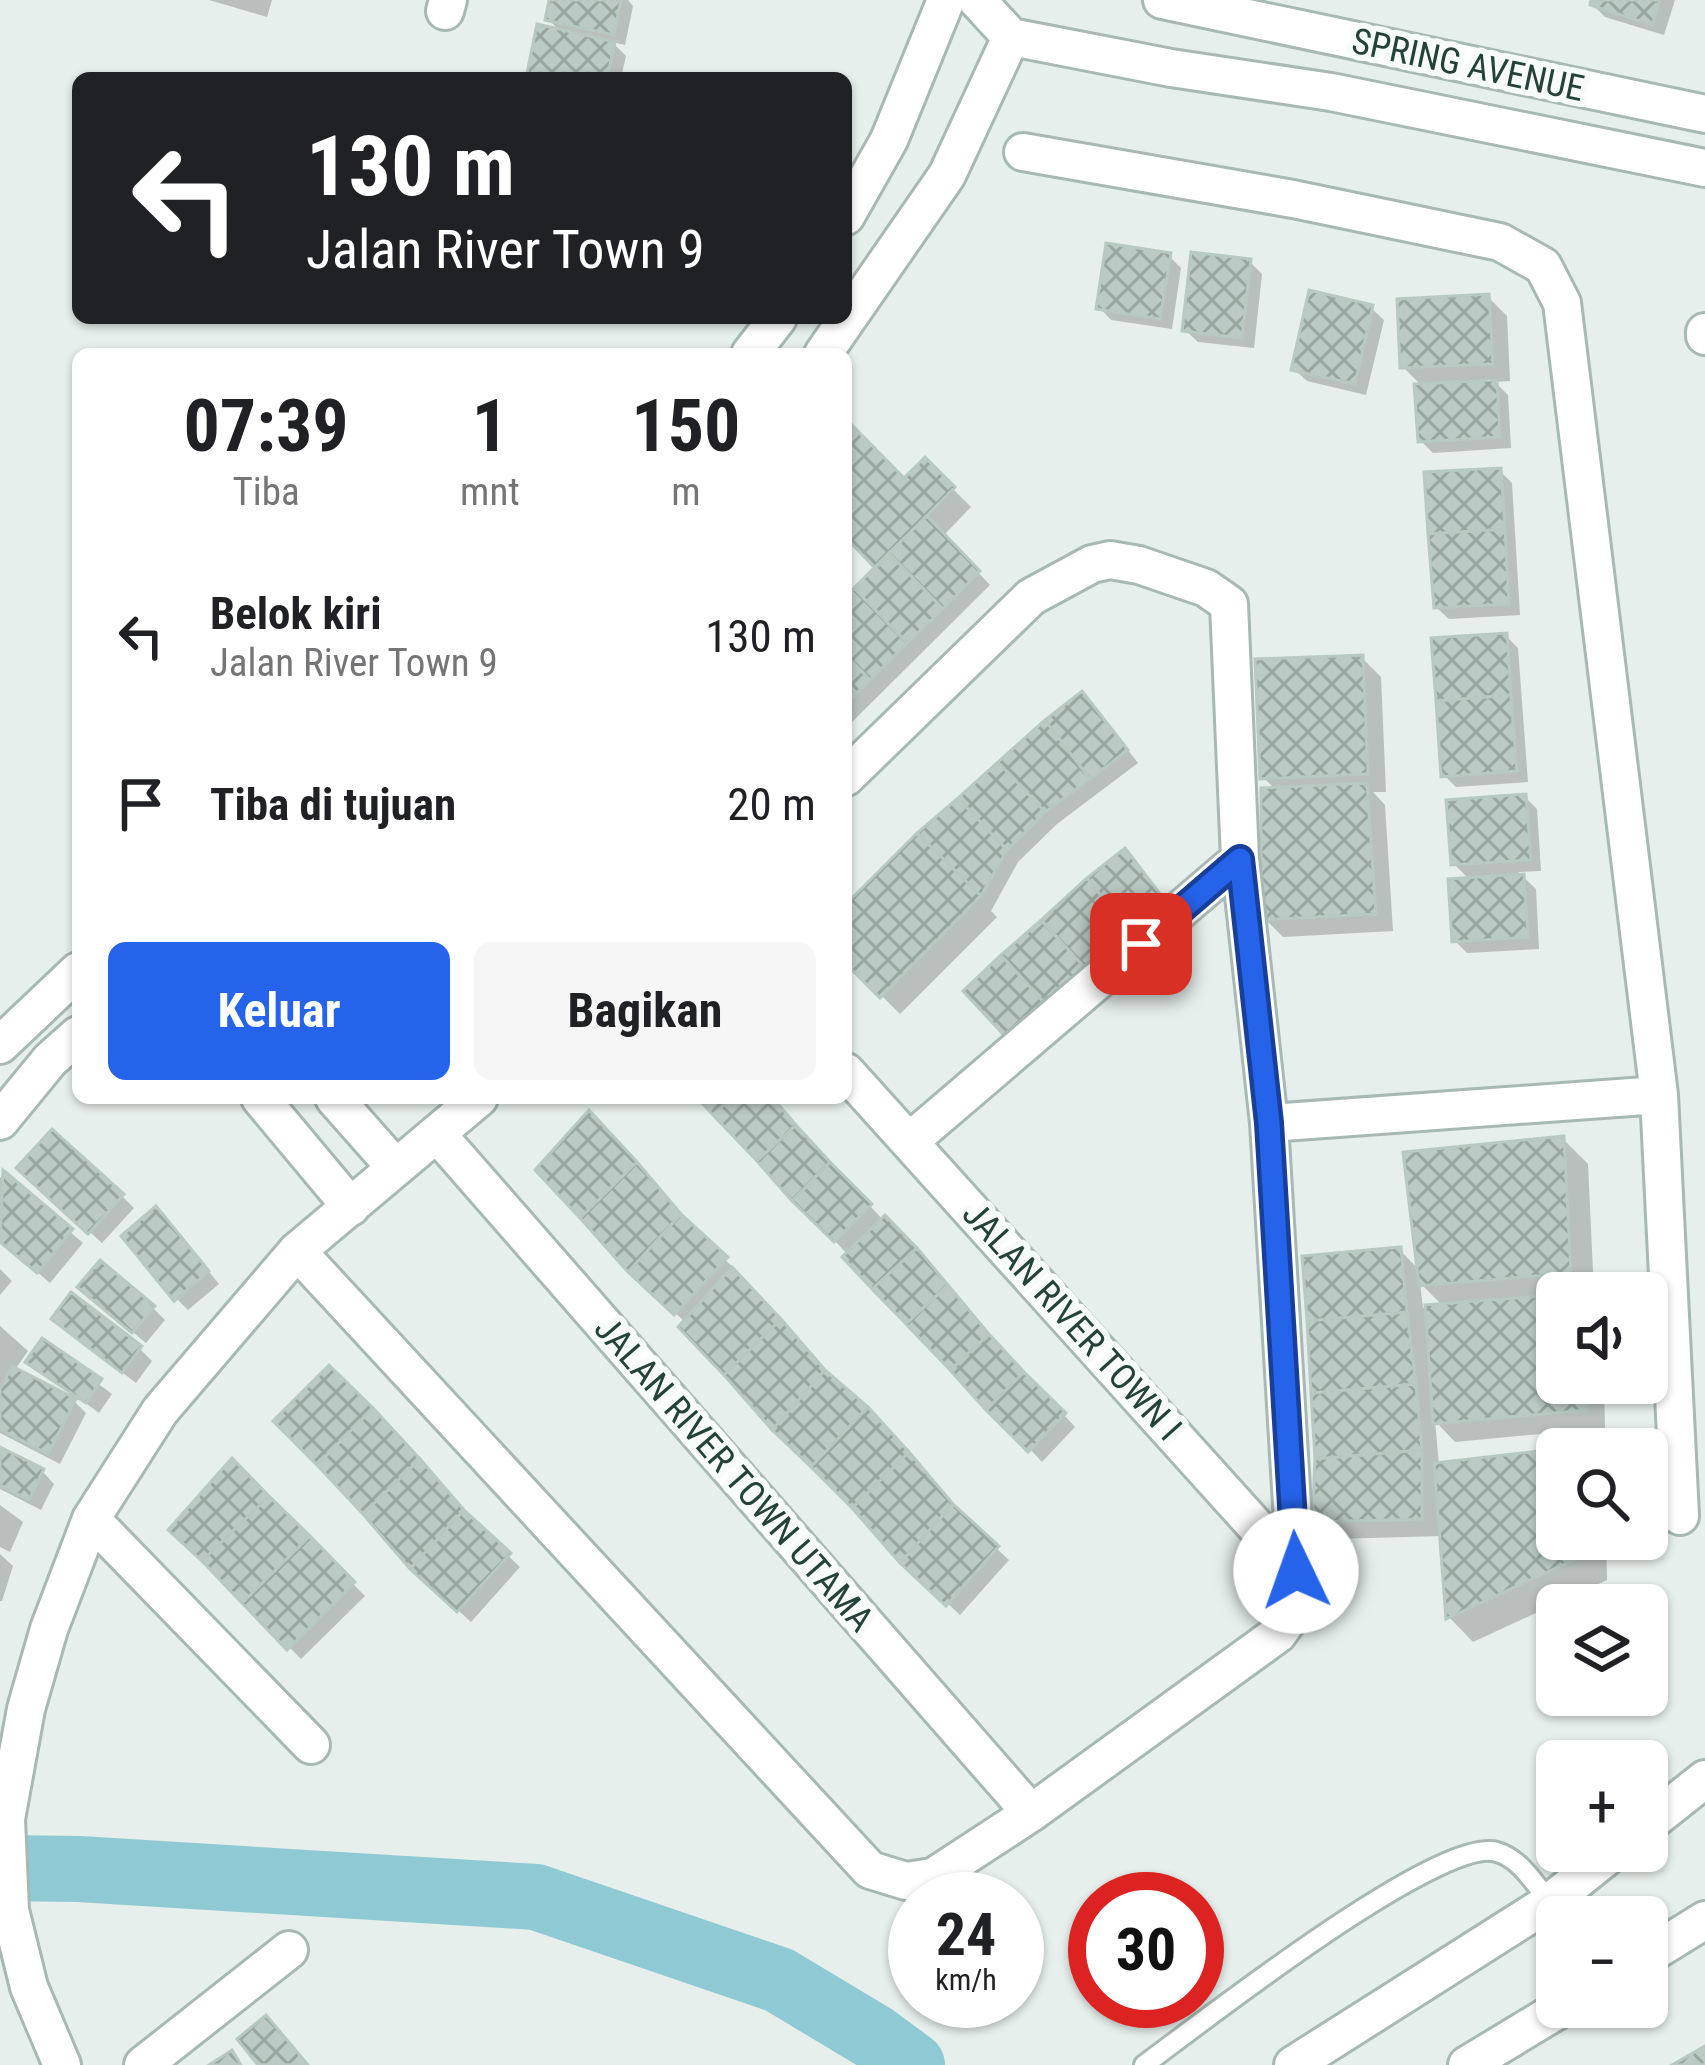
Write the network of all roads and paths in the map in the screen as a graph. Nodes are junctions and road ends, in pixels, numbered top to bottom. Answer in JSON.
{"nodes":[{"id":1,"x":946,"y":0,"type":"edge"},
{"id":2,"x":977,"y":0,"type":"edge"},
{"id":3,"x":1162,"y":0,"type":"edge"},
{"id":4,"x":1011,"y":37,"type":"junction"},
{"id":5,"x":1705,"y":114,"type":"edge"},
{"id":6,"x":1023,"y":152,"type":"dead end"},
{"id":7,"x":1705,"y":168,"type":"edge"},
{"id":8,"x":852,"y":205,"type":"edge"},
{"id":9,"x":852,"y":317,"type":"edge"},
{"id":10,"x":773,"y":324,"type":"edge"},
{"id":11,"x":847,"y":324,"type":"edge"},
{"id":12,"x":755,"y":348,"type":"edge"},
{"id":13,"x":828,"y":348,"type":"edge"},
{"id":14,"x":852,"y":771,"type":"edge"},
{"id":15,"x":1240,"y":859,"type":"junction"},
{"id":16,"x":72,"y":976,"type":"edge"},
{"id":17,"x":72,"y":1040,"type":"edge"},
{"id":18,"x":0,"y":1045,"type":"edge"},
{"id":19,"x":852,"y":1078,"type":"edge"},
{"id":20,"x":1659,"y":1095,"type":"junction"},
{"id":21,"x":265,"y":1104,"type":"edge"},
{"id":22,"x":339,"y":1104,"type":"edge"},
{"id":23,"x":472,"y":1104,"type":"edge"},
{"id":24,"x":0,"y":1120,"type":"edge"},
{"id":25,"x":1269,"y":1123,"type":"junction"},
{"id":26,"x":436,"y":1134,"type":"junction"},
{"id":27,"x":910,"y":1141,"type":"junction"},
{"id":28,"x":395,"y":1167,"type":"junction"},
{"id":29,"x":351,"y":1207,"type":"junction"},
{"id":30,"x":297,"y":1250,"type":"junction"},
{"id":31,"x":1680,"y":1516,"type":"dead end"},
{"id":32,"x":92,"y":1519,"type":"junction"},
{"id":33,"x":1296,"y":1571,"type":"junction"},
{"id":34,"x":311,"y":1745,"type":"dead end"},
{"id":35,"x":1705,"y":1778,"type":"edge"},
{"id":36,"x":1668,"y":1808,"type":"edge"},
{"id":37,"x":1031,"y":1813,"type":"junction"},
{"id":38,"x":1588,"y":1872,"type":"edge"},
{"id":39,"x":1545,"y":1896,"type":"edge"},
{"id":40,"x":1558,"y":1896,"type":"edge"},
{"id":41,"x":1536,"y":1911,"type":"edge"},
{"id":42,"x":1705,"y":1921,"type":"edge"},
{"id":43,"x":1668,"y":1943,"type":"edge"},
{"id":44,"x":289,"y":1950,"type":"dead end"},
{"id":45,"x":1536,"y":2023,"type":"edge"},
{"id":46,"x":62,"y":2065,"type":"edge"},
{"id":47,"x":143,"y":2065,"type":"edge"},
{"id":48,"x":1144,"y":2065,"type":"edge"},
{"id":49,"x":1293,"y":2065,"type":"edge"},
{"id":50,"x":1467,"y":2065,"type":"edge"}],
"edges":[{"from":1,"to":8,"type":"street"},
{"from":2,"to":4,"type":"street"},
{"from":3,"to":5,"type":"street","name":"SPRING AVENUE"},
{"from":4,"to":7,"type":"street","name":"SPRING AVENUE"},
{"from":4,"to":9,"type":"street"},
{"from":6,"to":20,"type":"street"},
{"from":10,"to":12,"type":"street"},
{"from":11,"to":13,"type":"street"},
{"from":14,"to":15,"type":"street"},
{"from":15,"to":25,"type":"street"},
{"from":15,"to":27,"type":"street"},
{"from":16,"to":18,"type":"street"},
{"from":17,"to":24,"type":"street"},
{"from":19,"to":27,"type":"street","name":"JALAN RIVER TOWN I"},
{"from":20,"to":25,"type":"street"},
{"from":20,"to":31,"type":"street"},
{"from":21,"to":29,"type":"street"},
{"from":22,"to":28,"type":"street"},
{"from":23,"to":26,"type":"street"},
{"from":25,"to":33,"type":"street"},
{"from":26,"to":28,"type":"street"},
{"from":26,"to":37,"type":"street","name":"JALAN RIVER TOWN UTAMA"},
{"from":27,"to":33,"type":"street","name":"JALAN RIVER TOWN I"},
{"from":28,"to":29,"type":"street"},
{"from":29,"to":30,"type":"street"},
{"from":30,"to":32,"type":"street"},
{"from":30,"to":37,"type":"street"},
{"from":32,"to":34,"type":"street"},
{"from":32,"to":46,"type":"street"},
{"from":33,"to":37,"type":"street"},
{"from":35,"to":36,"type":"street"},
{"from":38,"to":40,"type":"street"},
{"from":39,"to":48,"type":"lane"},
{"from":41,"to":49,"type":"street"},
{"from":42,"to":43,"type":"street"},
{"from":44,"to":47,"type":"street"},
{"from":45,"to":50,"type":"street"}]}
